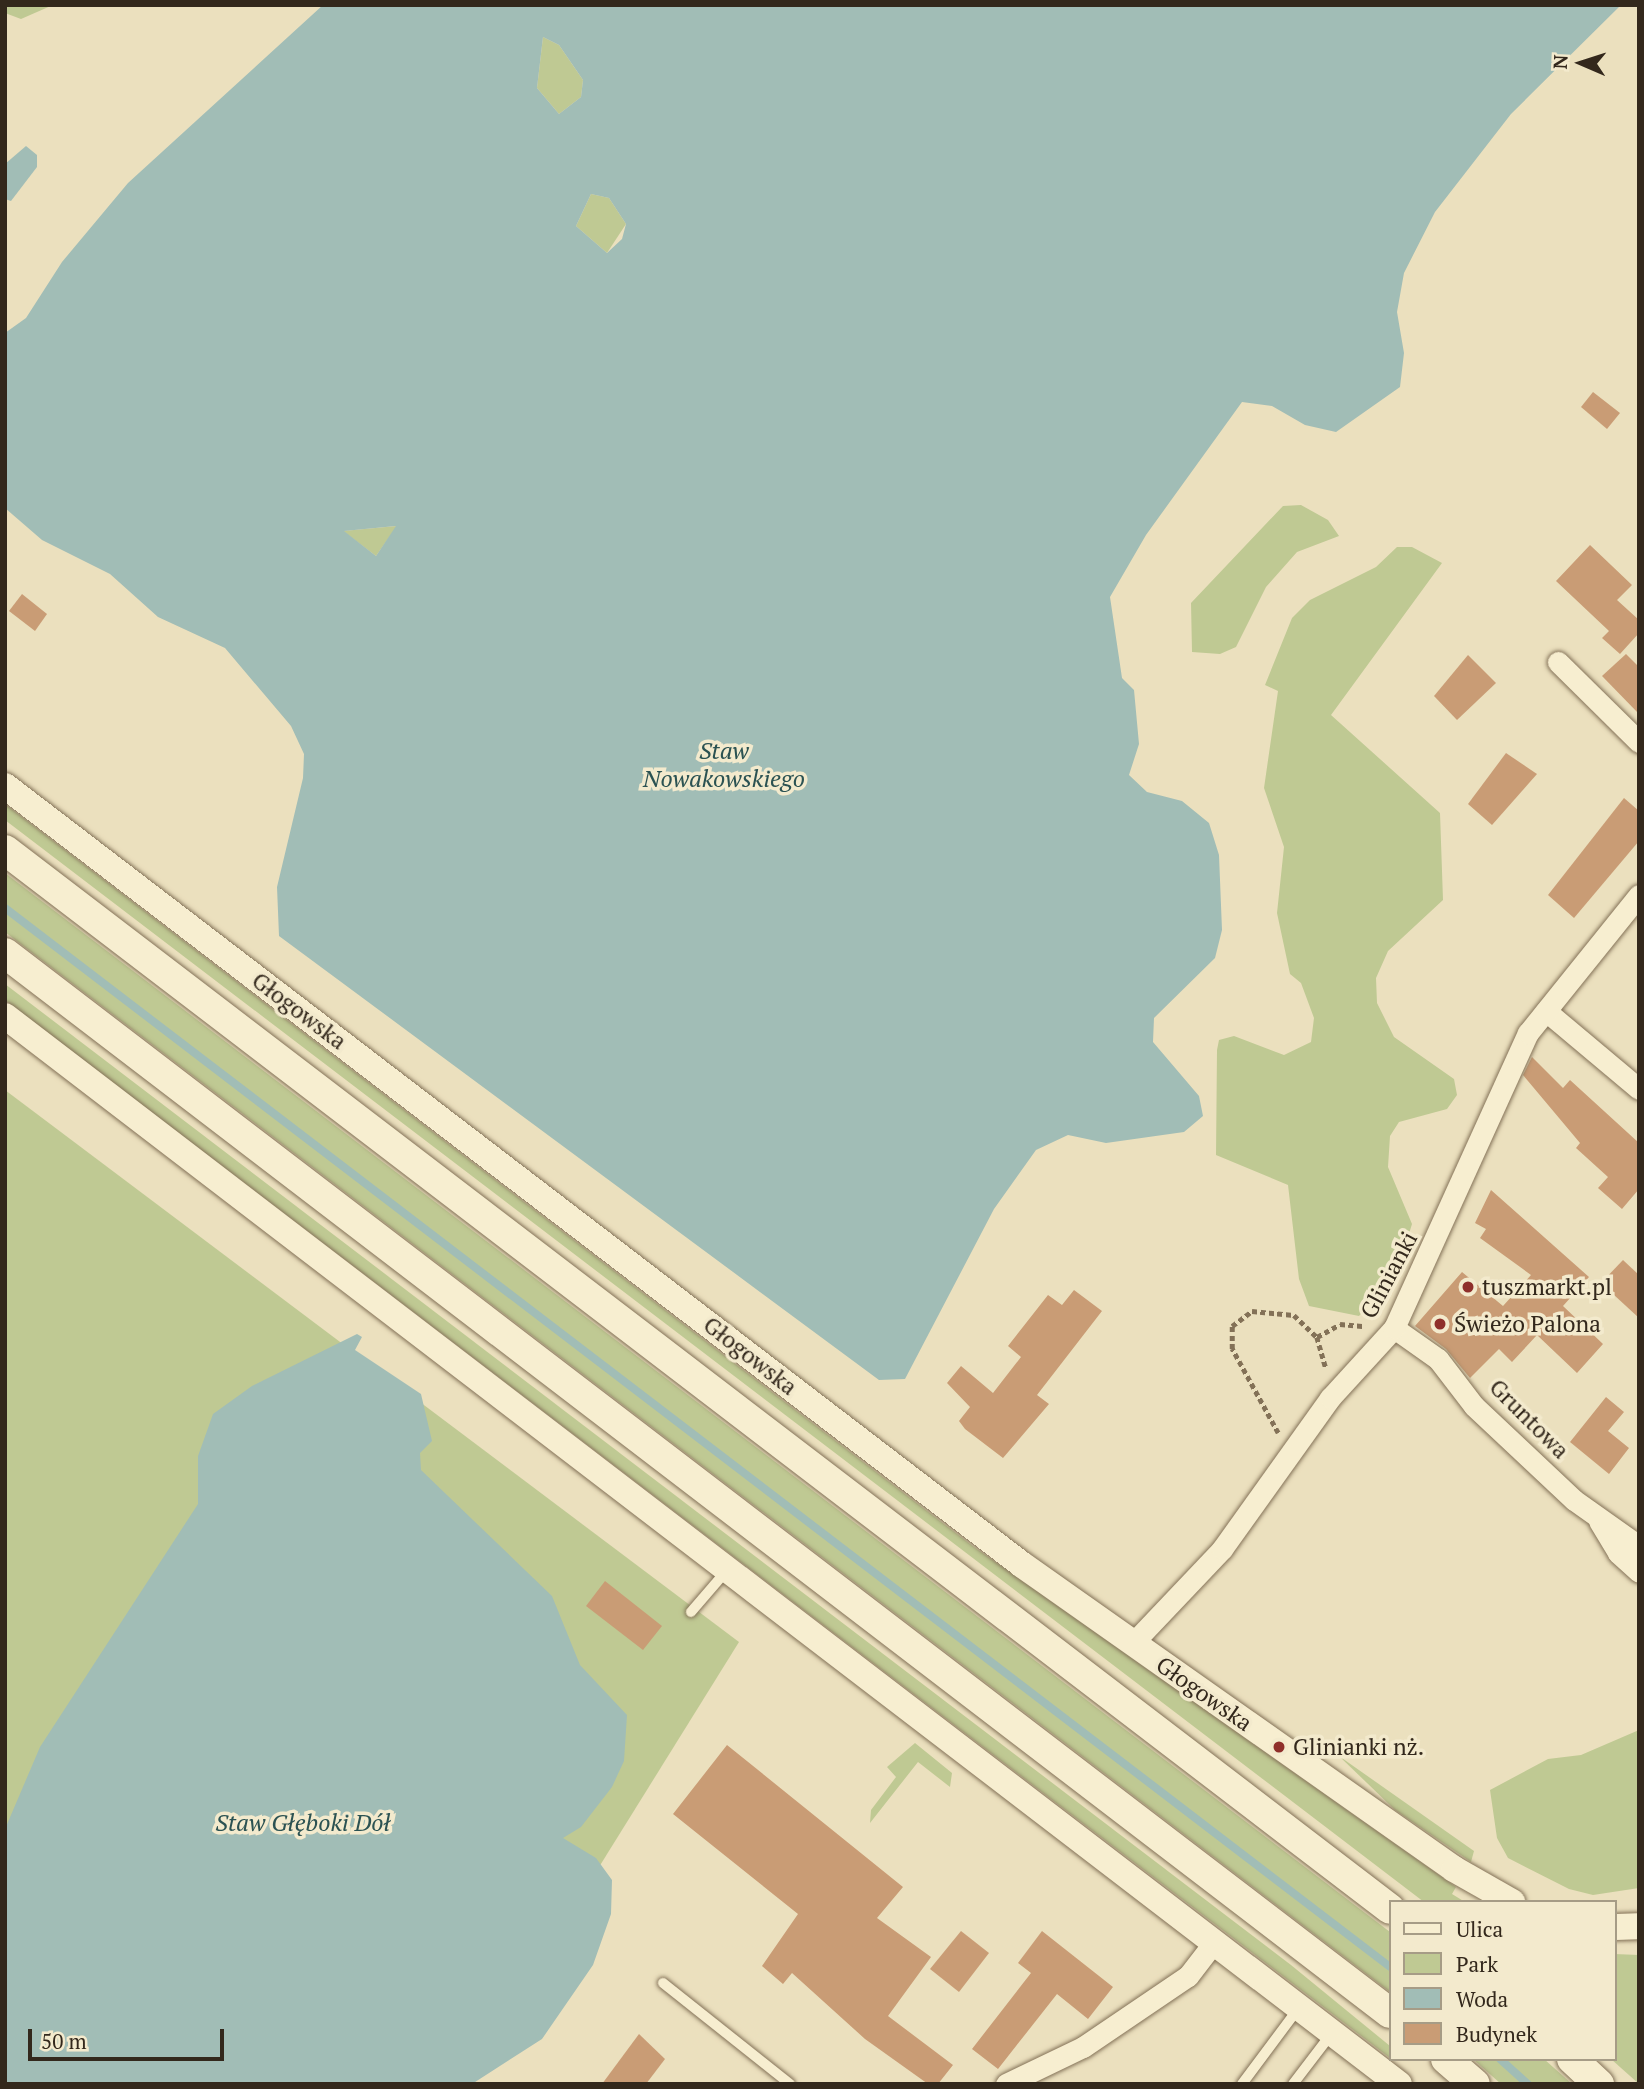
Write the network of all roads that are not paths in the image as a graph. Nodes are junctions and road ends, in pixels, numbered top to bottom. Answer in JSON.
{"nodes":[{"id":1,"x":1558,"y":662,"type":"dead end"},
{"id":2,"x":1639,"y":742,"type":"edge"},
{"id":3,"x":5,"y":786,"type":"edge"},
{"id":4,"x":5,"y":850,"type":"edge"},
{"id":5,"x":1639,"y":895,"type":"edge"},
{"id":6,"x":5,"y":953,"type":"edge"},
{"id":7,"x":1546,"y":1012,"type":"junction"},
{"id":8,"x":5,"y":1016,"type":"edge"},
{"id":9,"x":1639,"y":1089,"type":"edge"},
{"id":10,"x":1394,"y":1328,"type":"junction"},
{"id":11,"x":1599,"y":1519,"type":"junction"},
{"id":12,"x":1639,"y":1546,"type":"edge"},
{"id":13,"x":728,"y":1569,"type":"junction"},
{"id":14,"x":1639,"y":1572,"type":"edge"},
{"id":15,"x":691,"y":1612,"type":"dead end"},
{"id":16,"x":1132,"y":1644,"type":"junction"},
{"id":17,"x":1508,"y":1900,"type":"edge"},
{"id":18,"x":1388,"y":1907,"type":"edge"},
{"id":19,"x":1616,"y":1927,"type":"edge"},
{"id":20,"x":1639,"y":1927,"type":"edge"},
{"id":21,"x":1214,"y":1941,"type":"junction"},
{"id":22,"x":663,"y":1983,"type":"dead end"},
{"id":23,"x":1299,"y":2006,"type":"junction"},
{"id":24,"x":1388,"y":2011,"type":"edge"},
{"id":25,"x":1333,"y":2032,"type":"junction"},
{"id":26,"x":1448,"y":2061,"type":"edge"},
{"id":27,"x":1574,"y":2061,"type":"edge"},
{"id":28,"x":790,"y":2084,"type":"edge"},
{"id":29,"x":1006,"y":2084,"type":"edge"},
{"id":30,"x":1242,"y":2084,"type":"edge"},
{"id":31,"x":1293,"y":2084,"type":"edge"},
{"id":32,"x":1399,"y":2084,"type":"edge"},
{"id":33,"x":1475,"y":2084,"type":"edge"},
{"id":34,"x":1599,"y":2084,"type":"edge"}],
"edges":[{"from":1,"to":2,"type":"street"},
{"from":3,"to":16,"type":"street","name":"Głogowska"},
{"from":4,"to":18,"type":"main road","name":"Głogowska"},
{"from":5,"to":7,"type":"street","name":"Glinianki"},
{"from":6,"to":24,"type":"main road"},
{"from":7,"to":9,"type":"street"},
{"from":7,"to":10,"type":"street","name":"Glinianki"},
{"from":8,"to":13,"type":"street"},
{"from":10,"to":11,"type":"street","name":"Gruntowa"},
{"from":10,"to":16,"type":"street","name":"Glinianki"},
{"from":11,"to":12,"type":"street","name":"Gruntowa"},
{"from":11,"to":14,"type":"street","name":"Gruntowa"},
{"from":13,"to":15,"type":"lane"},
{"from":13,"to":21,"type":"street"},
{"from":16,"to":17,"type":"street","name":"Głogowska"},
{"from":19,"to":20,"type":"street"},
{"from":21,"to":23,"type":"street"},
{"from":21,"to":29,"type":"street"},
{"from":22,"to":28,"type":"lane"},
{"from":23,"to":25,"type":"street"},
{"from":23,"to":30,"type":"lane"},
{"from":25,"to":31,"type":"lane"},
{"from":25,"to":32,"type":"street"},
{"from":26,"to":33,"type":"main road"},
{"from":27,"to":34,"type":"main road"}]}
